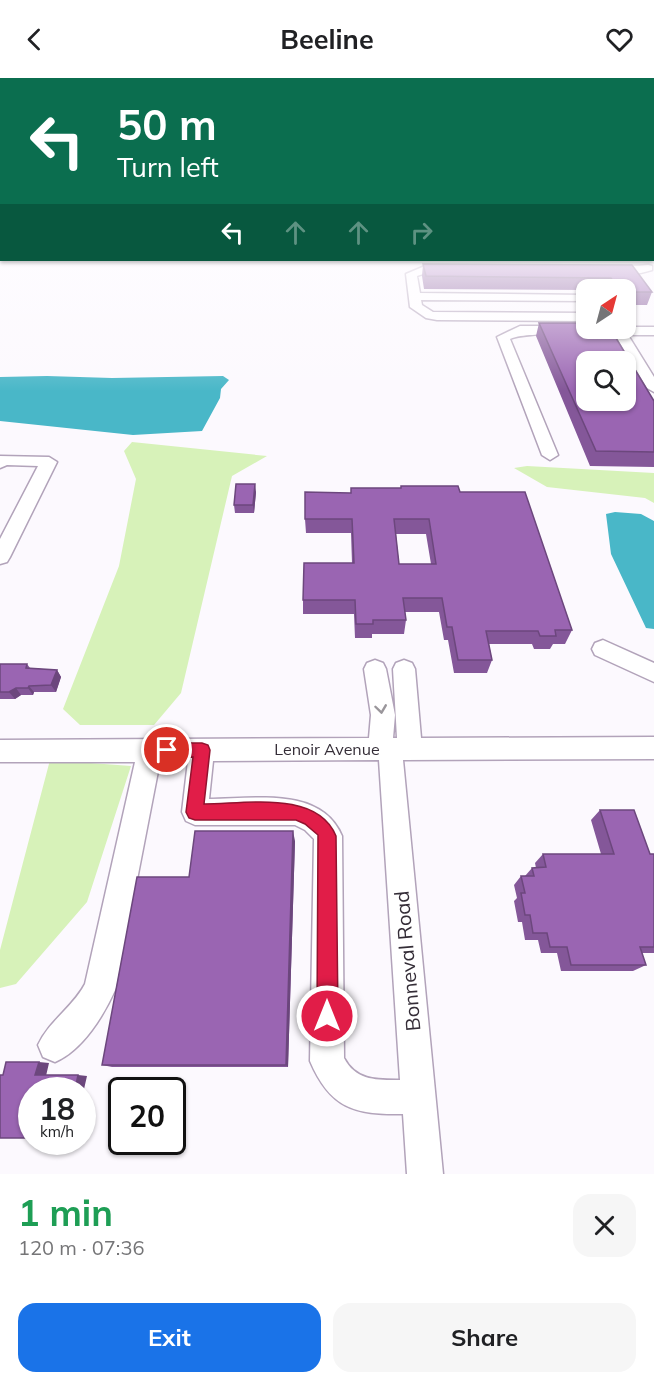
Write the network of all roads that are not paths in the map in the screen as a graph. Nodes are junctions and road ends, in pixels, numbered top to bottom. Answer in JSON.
{"nodes":[{"id":1,"x":414,"y":289,"type":"edge"},
{"id":2,"x":415,"y":296,"type":"junction"},
{"id":3,"x":576,"y":298,"type":"edge"},
{"id":4,"x":576,"y":317,"type":"edge"},
{"id":5,"x":576,"y":331,"type":"edge"},
{"id":6,"x":636,"y":331,"type":"edge"},
{"id":7,"x":654,"y":331,"type":"edge"},
{"id":8,"x":624,"y":339,"type":"edge"},
{"id":9,"x":654,"y":388,"type":"edge"},
{"id":10,"x":550,"y":455,"type":"dead end"},
{"id":11,"x":0,"y":463,"type":"edge"},
{"id":12,"x":0,"y":558,"type":"edge"},
{"id":13,"x":603,"y":649,"type":"dead end"},
{"id":14,"x":375,"y":669,"type":"dead end"},
{"id":15,"x":404,"y":669,"type":"dead end"},
{"id":16,"x":654,"y":673,"type":"edge"},
{"id":17,"x":654,"y":748,"type":"edge"},
{"id":18,"x":394,"y":749,"type":"junction"},
{"id":19,"x":202,"y":750,"type":"junction"},
{"id":20,"x":0,"y":751,"type":"edge"},
{"id":21,"x":150,"y":751,"type":"junction"},
{"id":22,"x":55,"y":1045,"type":"dead end"},
{"id":23,"x":418,"y":1097,"type":"junction"},
{"id":24,"x":425,"y":1174,"type":"edge"}],
"edges":[{"from":1,"to":2,"type":"street"},
{"from":2,"to":3,"type":"street"},
{"from":2,"to":4,"type":"street"},
{"from":5,"to":10,"type":"street"},
{"from":6,"to":7,"type":"street"},
{"from":8,"to":9,"type":"street"},
{"from":11,"to":12,"type":"street"},
{"from":13,"to":16,"type":"street"},
{"from":14,"to":18,"type":"street","one_way":true},
{"from":15,"to":18,"type":"street"},
{"from":17,"to":18,"type":"street","name":"Lenoir Avenue"},
{"from":18,"to":19,"type":"street","name":"Lenoir Avenue"},
{"from":18,"to":23,"type":"street","name":"Bonneval Road"},
{"from":19,"to":21,"type":"street","name":"Lenoir Avenue"},
{"from":19,"to":23,"type":"street"},
{"from":20,"to":21,"type":"street","name":"Lenoir Avenue"},
{"from":21,"to":22,"type":"street"},
{"from":23,"to":24,"type":"street","name":"Bonneval Road"}]}
